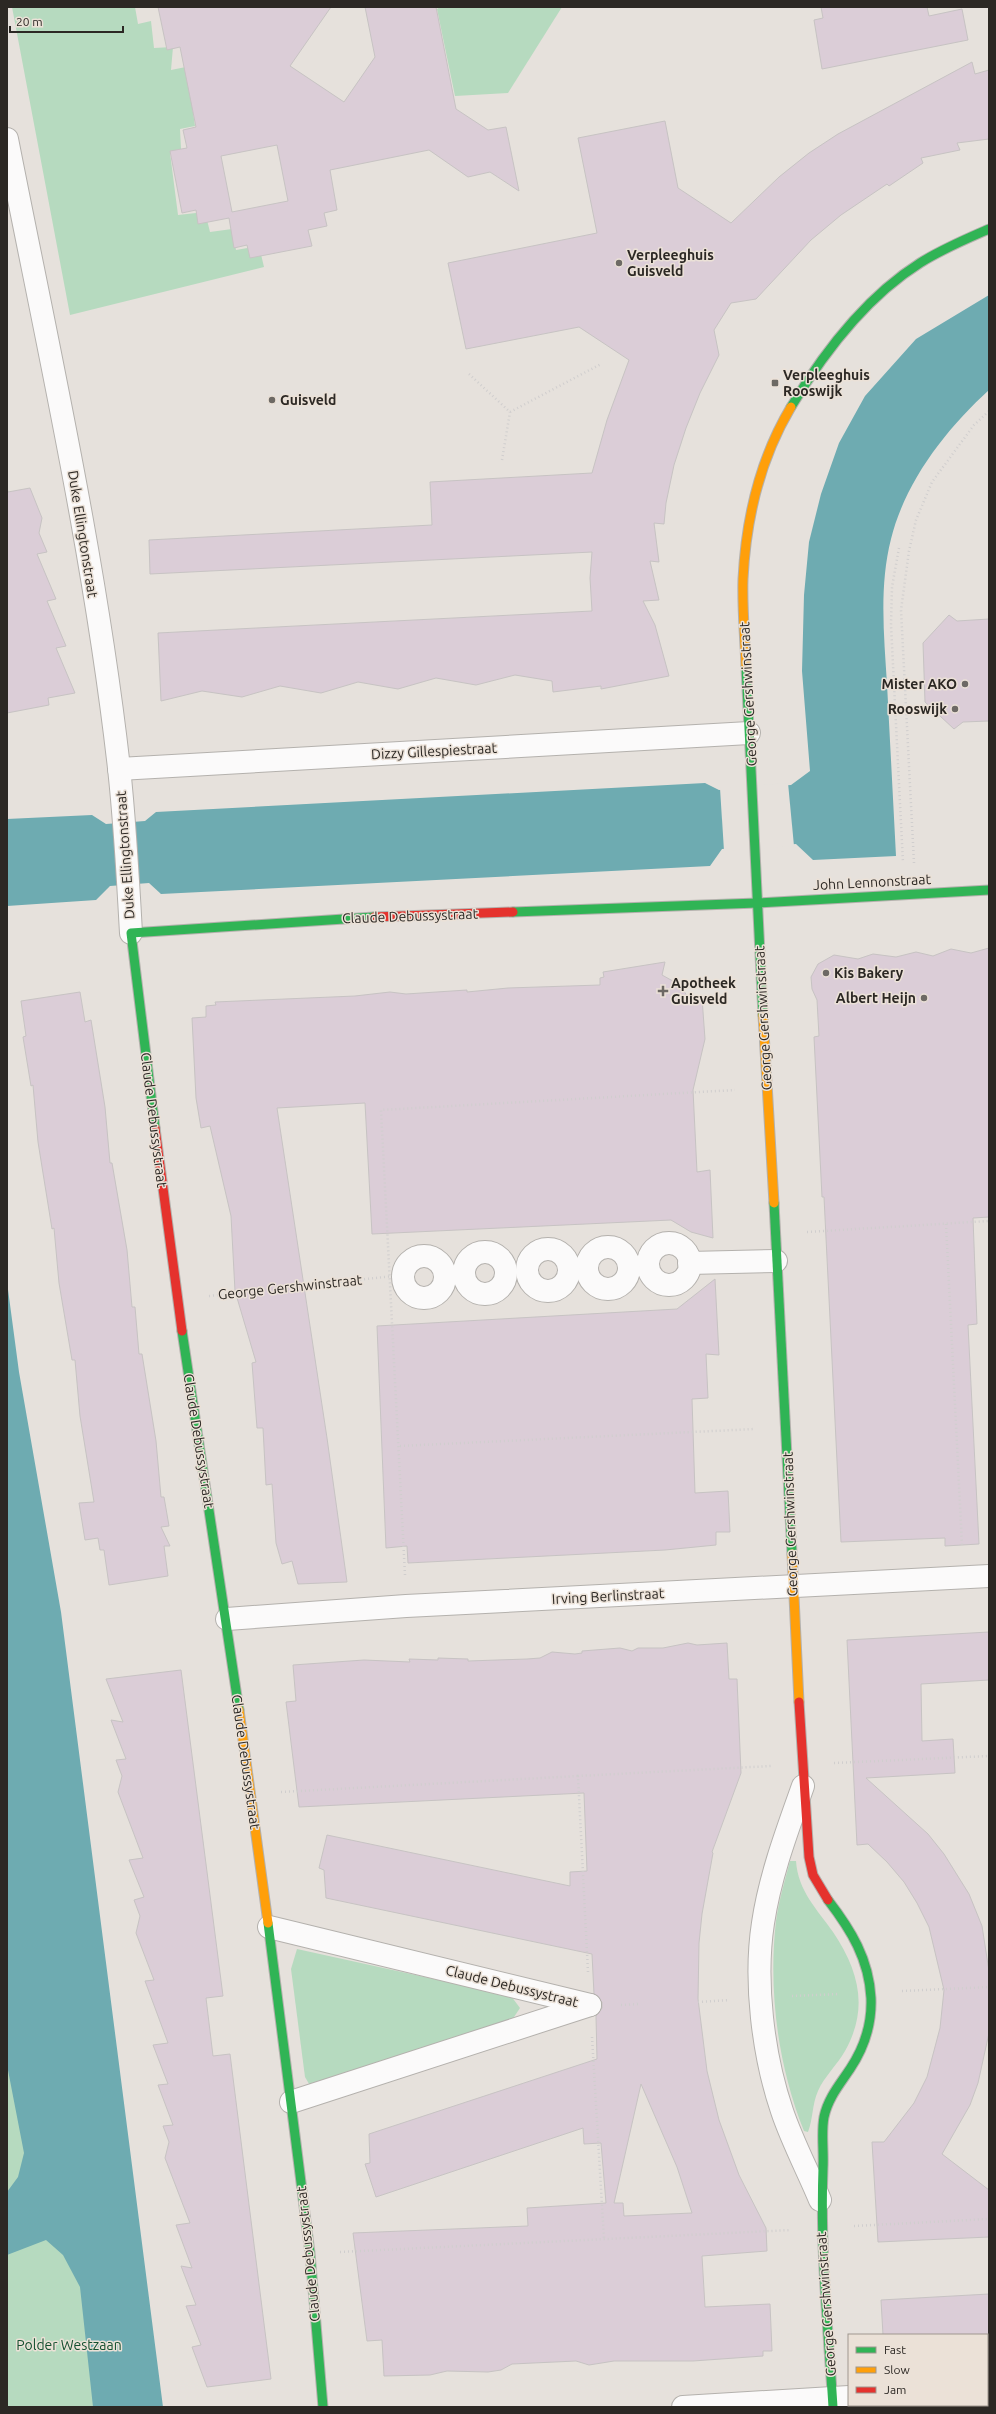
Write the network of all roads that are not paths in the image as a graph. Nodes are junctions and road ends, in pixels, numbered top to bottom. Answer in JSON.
{"nodes":[{"id":1,"x":7,"y":139,"type":"edge"},
{"id":2,"x":989,"y":229,"type":"edge"},
{"id":3,"x":749,"y":733,"type":"junction"},
{"id":4,"x":119,"y":769,"type":"junction"},
{"id":5,"x":989,"y":890,"type":"edge"},
{"id":6,"x":757,"y":903,"type":"junction"},
{"id":7,"x":131,"y":933,"type":"junction"},
{"id":8,"x":776,"y":1261,"type":"junction"},
{"id":9,"x":638,"y":1267,"type":"junction"},
{"id":10,"x":578,"y":1269,"type":"junction"},
{"id":11,"x":455,"y":1276,"type":"junction"},
{"id":12,"x":989,"y":1576,"type":"edge"},
{"id":13,"x":792,"y":1587,"type":"junction"},
{"id":14,"x":227,"y":1620,"type":"junction"},
{"id":15,"x":802,"y":1786,"type":"junction"},
{"id":16,"x":269,"y":1927,"type":"junction"},
{"id":17,"x":291,"y":2102,"type":"junction"},
{"id":18,"x":820,"y":2200,"type":"junction"},
{"id":19,"x":838,"y":2401,"type":"edge"},
{"id":20,"x":323,"y":2407,"type":"edge"},
{"id":21,"x":683,"y":2407,"type":"edge"}],
"edges":[{"from":1,"to":4,"type":"street","name":"Duke Ellingtonstraat"},
{"from":2,"to":3,"type":"street","name":"George Gershwinstraat"},
{"from":3,"to":4,"type":"street","name":"Dizzy Gillespiestraat"},
{"from":3,"to":6,"type":"street","name":"George Gershwinstraat"},
{"from":4,"to":7,"type":"street","name":"Duke Ellingtonstraat"},
{"from":5,"to":6,"type":"street","name":"John Lennonstraat"},
{"from":6,"to":7,"type":"street","name":"Claude Debussystraat"},
{"from":6,"to":8,"type":"street","name":"George Gershwinstraat"},
{"from":7,"to":14,"type":"street","name":"Claude Debussystraat"},
{"from":8,"to":9,"type":"street"},
{"from":8,"to":13,"type":"street","name":"George Gershwinstraat"},
{"from":9,"to":10,"type":"street"},
{"from":9,"to":10,"type":"street"},
{"from":10,"to":11,"type":"street"},
{"from":11,"to":11,"type":"street"},
{"from":12,"to":13,"type":"street","name":"Irving Berlinstraat"},
{"from":13,"to":14,"type":"street","name":"Irving Berlinstraat"},
{"from":13,"to":15,"type":"street","name":"George Gershwinstraat"},
{"from":14,"to":16,"type":"street","name":"Claude Debussystraat"},
{"from":15,"to":18,"type":"street","name":"George Gershwinstraat"},
{"from":15,"to":18,"type":"street","name":"George Gershwinstraat"},
{"from":16,"to":17,"type":"street","name":"Claude Debussystraat"},
{"from":16,"to":17,"type":"street","name":"Claude Debussystraat"},
{"from":17,"to":20,"type":"street","name":"Claude Debussystraat"},
{"from":18,"to":19,"type":"street","name":"George Gershwinstraat"},
{"from":19,"to":21,"type":"street"}]}
